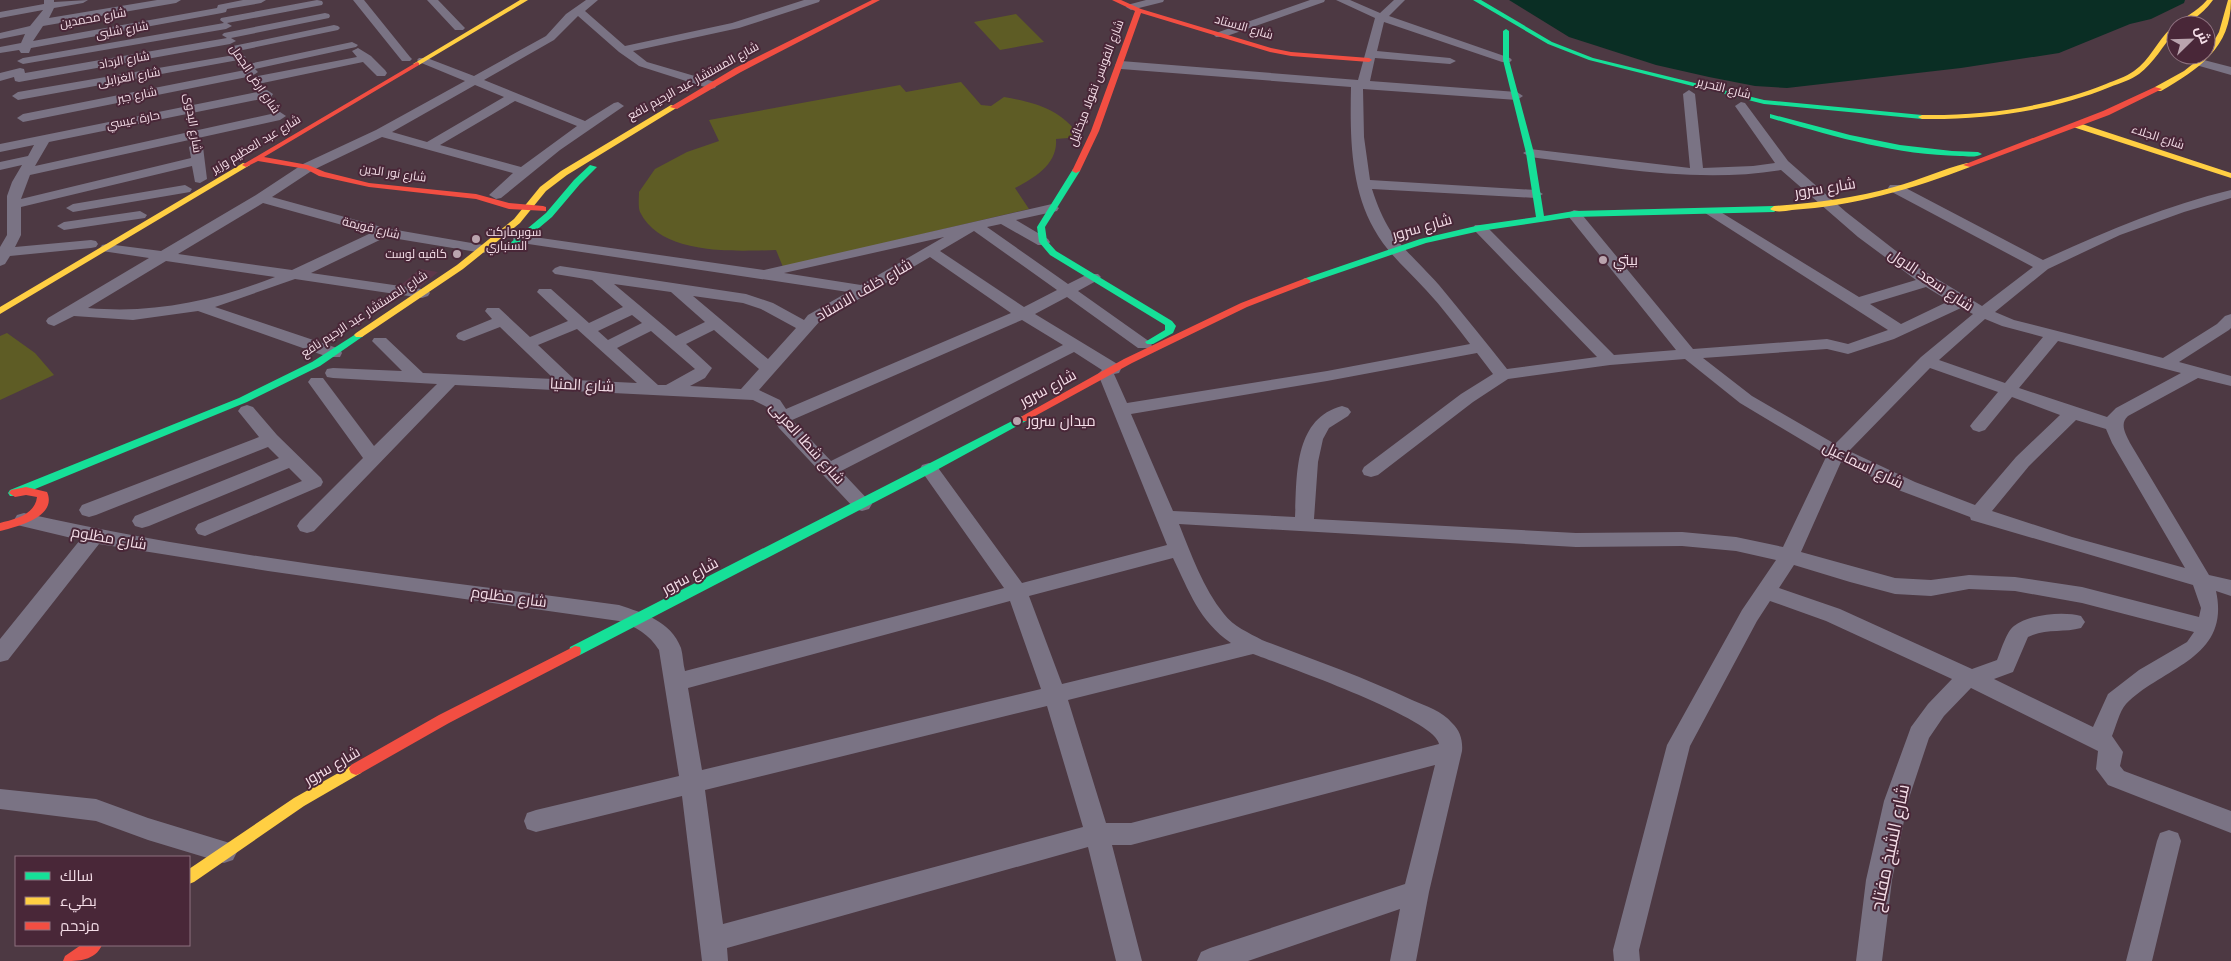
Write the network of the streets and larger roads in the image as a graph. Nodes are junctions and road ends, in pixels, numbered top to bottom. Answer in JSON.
{"nodes":[{"id":1,"x":84,"y":0,"type":"edge"},
{"id":2,"x":176,"y":0,"type":"edge"},
{"id":3,"x":261,"y":0,"type":"edge"},
{"id":4,"x":358,"y":0,"type":"edge"},
{"id":5,"x":432,"y":0,"type":"edge"},
{"id":6,"x":507,"y":0,"type":"edge"},
{"id":7,"x":525,"y":0,"type":"edge"},
{"id":8,"x":593,"y":0,"type":"edge"},
{"id":9,"x":815,"y":0,"type":"edge"},
{"id":10,"x":1115,"y":0,"type":"edge"},
{"id":11,"x":1159,"y":0,"type":"edge"},
{"id":12,"x":1320,"y":0,"type":"edge"},
{"id":13,"x":1341,"y":0,"type":"edge"},
{"id":14,"x":1400,"y":0,"type":"edge"},
{"id":15,"x":1476,"y":0,"type":"edge"},
{"id":16,"x":2210,"y":0,"type":"edge"},
{"id":17,"x":2231,"y":0,"type":"edge"},
{"id":18,"x":318,"y":1,"type":"edge"},
{"id":19,"x":882,"y":2,"type":"edge"},
{"id":20,"x":49,"y":3,"type":"edge"},
{"id":21,"x":138,"y":3,"type":"edge"},
{"id":22,"x":274,"y":5,"type":"edge"},
{"id":23,"x":1465,"y":5,"type":"dead end"},
{"id":24,"x":1135,"y":9,"type":"junction"},
{"id":25,"x":578,"y":10,"type":"junction"},
{"id":26,"x":0,"y":15,"type":"edge"},
{"id":27,"x":2194,"y":15,"type":"edge"},
{"id":28,"x":325,"y":16,"type":"junction"},
{"id":29,"x":1381,"y":17,"type":"junction"},
{"id":30,"x":2228,"y":19,"type":"junction"},
{"id":31,"x":130,"y":22,"type":"junction"},
{"id":32,"x":40,"y":23,"type":"junction"},
{"id":33,"x":2216,"y":23,"type":"edge"},
{"id":34,"x":227,"y":27,"type":"edge"},
{"id":35,"x":0,"y":28,"type":"edge"},
{"id":36,"x":334,"y":28,"type":"junction"},
{"id":37,"x":459,"y":28,"type":"junction"},
{"id":38,"x":1506,"y":31,"type":"junction"},
{"id":39,"x":1220,"y":35,"type":"junction"},
{"id":40,"x":0,"y":36,"type":"edge"},
{"id":41,"x":290,"y":37,"type":"junction"},
{"id":42,"x":2166,"y":38,"type":"edge"},
{"id":43,"x":2216,"y":38,"type":"edge"},
{"id":44,"x":1450,"y":41,"type":"junction"},
{"id":45,"x":130,"y":42,"type":"junction"},
{"id":46,"x":1527,"y":43,"type":"dead end"},
{"id":47,"x":27,"y":44,"type":"junction"},
{"id":48,"x":352,"y":45,"type":"junction"},
{"id":49,"x":0,"y":50,"type":"edge"},
{"id":50,"x":623,"y":50,"type":"junction"},
{"id":51,"x":302,"y":51,"type":"dead end"},
{"id":52,"x":2166,"y":52,"type":"edge"},
{"id":53,"x":422,"y":55,"type":"junction"},
{"id":54,"x":2154,"y":55,"type":"junction"},
{"id":55,"x":1370,"y":57,"type":"junction"},
{"id":56,"x":368,"y":58,"type":"junction"},
{"id":57,"x":130,"y":59,"type":"junction"},
{"id":58,"x":406,"y":59,"type":"junction"},
{"id":59,"x":221,"y":60,"type":"junction"},
{"id":60,"x":1506,"y":60,"type":"junction"},
{"id":61,"x":1450,"y":61,"type":"junction"},
{"id":62,"x":1120,"y":65,"type":"junction"},
{"id":63,"x":2197,"y":65,"type":"edge"},
{"id":64,"x":2208,"y":65,"type":"edge"},
{"id":65,"x":184,"y":67,"type":"junction"},
{"id":66,"x":1582,"y":68,"type":"dead end"},
{"id":67,"x":2231,"y":71,"type":"edge"},
{"id":68,"x":252,"y":73,"type":"junction"},
{"id":69,"x":381,"y":73,"type":"junction"},
{"id":70,"x":0,"y":77,"type":"edge"},
{"id":71,"x":126,"y":77,"type":"junction"},
{"id":72,"x":225,"y":78,"type":"junction"},
{"id":73,"x":20,"y":79,"type":"junction"},
{"id":74,"x":475,"y":80,"type":"junction"},
{"id":75,"x":1360,"y":84,"type":"junction"},
{"id":76,"x":187,"y":85,"type":"junction"},
{"id":77,"x":711,"y":85,"type":"junction"},
{"id":78,"x":69,"y":87,"type":"junction"},
{"id":79,"x":0,"y":89,"type":"edge"},
{"id":80,"x":1448,"y":91,"type":"junction"},
{"id":81,"x":267,"y":94,"type":"junction"},
{"id":82,"x":1689,"y":94,"type":"junction"},
{"id":83,"x":515,"y":96,"type":"junction"},
{"id":84,"x":1517,"y":96,"type":"junction"},
{"id":85,"x":124,"y":98,"type":"junction"},
{"id":86,"x":69,"y":100,"type":"dead end"},
{"id":87,"x":1784,"y":104,"type":"junction"},
{"id":88,"x":618,"y":106,"type":"dead end"},
{"id":89,"x":1740,"y":106,"type":"junction"},
{"id":90,"x":190,"y":109,"type":"junction"},
{"id":91,"x":1925,"y":117,"type":"junction"},
{"id":92,"x":1939,"y":117,"type":"junction"},
{"id":93,"x":283,"y":122,"type":"junction"},
{"id":94,"x":585,"y":125,"type":"junction"},
{"id":95,"x":2076,"y":125,"type":"junction"},
{"id":96,"x":1811,"y":127,"type":"junction"},
{"id":97,"x":1975,"y":129,"type":"dead end"},
{"id":98,"x":25,"y":130,"type":"junction"},
{"id":99,"x":381,"y":133,"type":"junction"},
{"id":100,"x":194,"y":135,"type":"junction"},
{"id":101,"x":45,"y":138,"type":"junction"},
{"id":102,"x":80,"y":146,"type":"junction"},
{"id":103,"x":429,"y":146,"type":"junction"},
{"id":104,"x":0,"y":148,"type":"edge"},
{"id":105,"x":293,"y":148,"type":"junction"},
{"id":106,"x":1998,"y":148,"type":"junction"},
{"id":107,"x":1908,"y":149,"type":"junction"},
{"id":108,"x":1530,"y":153,"type":"junction"},
{"id":109,"x":259,"y":159,"type":"junction"},
{"id":110,"x":198,"y":160,"type":"junction"},
{"id":111,"x":29,"y":165,"type":"junction"},
{"id":112,"x":1784,"y":165,"type":"junction"},
{"id":113,"x":0,"y":166,"type":"edge"},
{"id":114,"x":308,"y":167,"type":"junction"},
{"id":115,"x":522,"y":172,"type":"junction"},
{"id":116,"x":1697,"y":172,"type":"junction"},
{"id":117,"x":2231,"y":176,"type":"edge"},
{"id":118,"x":200,"y":179,"type":"junction"},
{"id":119,"x":1365,"y":184,"type":"junction"},
{"id":120,"x":1895,"y":188,"type":"junction"},
{"id":121,"x":79,"y":189,"type":"junction"},
{"id":122,"x":184,"y":189,"type":"junction"},
{"id":123,"x":540,"y":193,"type":"junction"},
{"id":124,"x":1536,"y":194,"type":"junction"},
{"id":125,"x":2231,"y":194,"type":"edge"},
{"id":126,"x":496,"y":195,"type":"junction"},
{"id":127,"x":566,"y":196,"type":"junction"},
{"id":128,"x":476,"y":197,"type":"junction"},
{"id":129,"x":261,"y":198,"type":"junction"},
{"id":130,"x":1828,"y":204,"type":"junction"},
{"id":131,"x":14,"y":205,"type":"junction"},
{"id":132,"x":73,"y":208,"type":"junction"},
{"id":133,"x":528,"y":208,"type":"junction"},
{"id":134,"x":1052,"y":208,"type":"junction"},
{"id":135,"x":554,"y":210,"type":"junction"},
{"id":136,"x":1709,"y":212,"type":"junction"},
{"id":137,"x":1574,"y":214,"type":"junction"},
{"id":138,"x":140,"y":215,"type":"junction"},
{"id":139,"x":1540,"y":218,"type":"junction"},
{"id":140,"x":1003,"y":219,"type":"junction"},
{"id":141,"x":975,"y":225,"type":"junction"},
{"id":142,"x":64,"y":226,"type":"junction"},
{"id":143,"x":1480,"y":228,"type":"junction"},
{"id":144,"x":384,"y":232,"type":"junction"},
{"id":145,"x":520,"y":239,"type":"junction"},
{"id":146,"x":1043,"y":242,"type":"junction"},
{"id":147,"x":91,"y":244,"type":"junction"},
{"id":148,"x":50,"y":247,"type":"junction"},
{"id":149,"x":108,"y":248,"type":"junction"},
{"id":150,"x":483,"y":249,"type":"junction"},
{"id":151,"x":1396,"y":249,"type":"junction"},
{"id":152,"x":930,"y":252,"type":"junction"},
{"id":153,"x":502,"y":253,"type":"dead end"},
{"id":154,"x":2,"y":256,"type":"edge"},
{"id":155,"x":163,"y":257,"type":"junction"},
{"id":156,"x":643,"y":257,"type":"junction"},
{"id":157,"x":2043,"y":266,"type":"junction"},
{"id":158,"x":560,"y":270,"type":"dead end"},
{"id":159,"x":757,"y":274,"type":"junction"},
{"id":160,"x":294,"y":276,"type":"junction"},
{"id":161,"x":596,"y":276,"type":"junction"},
{"id":162,"x":1092,"y":277,"type":"junction"},
{"id":163,"x":620,"y":280,"type":"junction"},
{"id":164,"x":1930,"y":282,"type":"junction"},
{"id":165,"x":675,"y":288,"type":"junction"},
{"id":166,"x":866,"y":290,"type":"junction"},
{"id":167,"x":545,"y":292,"type":"dead end"},
{"id":168,"x":1066,"y":292,"type":"junction"},
{"id":169,"x":422,"y":293,"type":"junction"},
{"id":170,"x":734,"y":297,"type":"junction"},
{"id":171,"x":0,"y":298,"type":"edge"},
{"id":172,"x":1960,"y":302,"type":"junction"},
{"id":173,"x":1857,"y":303,"type":"junction"},
{"id":174,"x":198,"y":306,"type":"junction"},
{"id":175,"x":634,"y":308,"type":"junction"},
{"id":176,"x":0,"y":311,"type":"edge"},
{"id":177,"x":72,"y":312,"type":"junction"},
{"id":178,"x":1023,"y":314,"type":"junction"},
{"id":179,"x":1982,"y":314,"type":"junction"},
{"id":180,"x":2231,"y":319,"type":"edge"},
{"id":181,"x":54,"y":321,"type":"dead end"},
{"id":182,"x":716,"y":323,"type":"junction"},
{"id":183,"x":653,"y":324,"type":"junction"},
{"id":184,"x":583,"y":326,"type":"junction"},
{"id":185,"x":805,"y":327,"type":"junction"},
{"id":186,"x":1900,"y":330,"type":"junction"},
{"id":187,"x":464,"y":336,"type":"dead end"},
{"id":188,"x":2053,"y":336,"type":"junction"},
{"id":189,"x":1163,"y":339,"type":"junction"},
{"id":190,"x":379,"y":342,"type":"dead end"},
{"id":191,"x":675,"y":343,"type":"junction"},
{"id":192,"x":528,"y":344,"type":"junction"},
{"id":193,"x":1144,"y":345,"type":"junction"},
{"id":194,"x":1074,"y":346,"type":"junction"},
{"id":195,"x":606,"y":347,"type":"junction"},
{"id":196,"x":1480,"y":347,"type":"junction"},
{"id":197,"x":335,"y":352,"type":"junction"},
{"id":198,"x":1690,"y":355,"type":"junction"},
{"id":199,"x":1610,"y":360,"type":"junction"},
{"id":200,"x":1128,"y":361,"type":"junction"},
{"id":201,"x":1927,"y":361,"type":"junction"},
{"id":202,"x":2165,"y":364,"type":"junction"},
{"id":203,"x":768,"y":368,"type":"junction"},
{"id":204,"x":1109,"y":372,"type":"junction"},
{"id":205,"x":2196,"y":372,"type":"junction"},
{"id":206,"x":1503,"y":375,"type":"junction"},
{"id":207,"x":316,"y":377,"type":"junction"},
{"id":208,"x":418,"y":377,"type":"junction"},
{"id":209,"x":452,"y":379,"type":"junction"},
{"id":210,"x":2231,"y":381,"type":"edge"},
{"id":211,"x":570,"y":385,"type":"junction"},
{"id":212,"x":652,"y":389,"type":"junction"},
{"id":213,"x":670,"y":390,"type":"junction"},
{"id":214,"x":2007,"y":390,"type":"junction"},
{"id":215,"x":746,"y":394,"type":"junction"},
{"id":216,"x":1120,"y":410,"type":"junction"},
{"id":217,"x":247,"y":411,"type":"dead end"},
{"id":218,"x":1342,"y":412,"type":"dead end"},
{"id":219,"x":2073,"y":413,"type":"junction"},
{"id":220,"x":781,"y":418,"type":"junction"},
{"id":221,"x":2114,"y":425,"type":"junction"},
{"id":222,"x":1979,"y":426,"type":"dead end"},
{"id":223,"x":272,"y":440,"type":"junction"},
{"id":224,"x":1836,"y":454,"type":"junction"},
{"id":225,"x":374,"y":459,"type":"junction"},
{"id":226,"x":291,"y":460,"type":"junction"},
{"id":227,"x":929,"y":469,"type":"junction"},
{"id":228,"x":829,"y":470,"type":"junction"},
{"id":229,"x":1371,"y":471,"type":"dead end"},
{"id":230,"x":862,"y":504,"type":"junction"},
{"id":231,"x":89,"y":510,"type":"dead end"},
{"id":232,"x":1978,"y":515,"type":"junction"},
{"id":233,"x":1165,"y":517,"type":"junction"},
{"id":234,"x":24,"y":520,"type":"junction"},
{"id":235,"x":142,"y":521,"type":"dead end"},
{"id":236,"x":1304,"y":525,"type":"junction"},
{"id":237,"x":308,"y":526,"type":"dead end"},
{"id":238,"x":0,"y":527,"type":"edge"},
{"id":239,"x":205,"y":529,"type":"dead end"},
{"id":240,"x":94,"y":536,"type":"junction"},
{"id":241,"x":1179,"y":549,"type":"junction"},
{"id":242,"x":1789,"y":556,"type":"junction"},
{"id":243,"x":2202,"y":580,"type":"junction"},
{"id":244,"x":2231,"y":588,"type":"edge"},
{"id":245,"x":1766,"y":590,"type":"junction"},
{"id":246,"x":1017,"y":591,"type":"junction"},
{"id":247,"x":640,"y":619,"type":"junction"},
{"id":248,"x":2074,"y":622,"type":"dead end"},
{"id":249,"x":2207,"y":627,"type":"junction"},
{"id":250,"x":1254,"y":646,"type":"junction"},
{"id":251,"x":0,"y":654,"type":"edge"},
{"id":252,"x":1971,"y":678,"type":"junction"},
{"id":253,"x":676,"y":682,"type":"junction"},
{"id":254,"x":1055,"y":696,"type":"junction"},
{"id":255,"x":2099,"y":741,"type":"junction"},
{"id":256,"x":1450,"y":751,"type":"junction"},
{"id":257,"x":692,"y":783,"type":"junction"},
{"id":258,"x":0,"y":799,"type":"edge"},
{"id":259,"x":536,"y":821,"type":"dead end"},
{"id":260,"x":2231,"y":822,"type":"edge"},
{"id":261,"x":1097,"y":834,"type":"junction"},
{"id":262,"x":2169,"y":841,"type":"dead end"},
{"id":263,"x":224,"y":852,"type":"junction"},
{"id":264,"x":190,"y":876,"type":"edge"},
{"id":265,"x":1416,"y":892,"type":"junction"},
{"id":266,"x":93,"y":946,"type":"edge"},
{"id":267,"x":713,"y":951,"type":"edge"},
{"id":268,"x":71,"y":961,"type":"edge"},
{"id":269,"x":1129,"y":961,"type":"edge"},
{"id":270,"x":1210,"y":961,"type":"edge"},
{"id":271,"x":1403,"y":961,"type":"edge"},
{"id":272,"x":1627,"y":961,"type":"edge"},
{"id":273,"x":1869,"y":961,"type":"edge"},
{"id":274,"x":2139,"y":961,"type":"edge"}],
"edges":[{"from":1,"to":20,"type":"street"},
{"from":2,"to":21,"type":"street"},
{"from":3,"to":34,"type":"street"},
{"from":4,"to":58,"type":"street"},
{"from":5,"to":37,"type":"street"},
{"from":6,"to":37,"type":"street","name":"شارع عبد العظيم وزير"},
{"from":7,"to":53,"type":"street","name":"شارع عبد العظيم وزير"},
{"from":8,"to":25,"type":"street"},
{"from":9,"to":50,"type":"street"},
{"from":10,"to":24,"type":"street","name":"شارع الاستاد"},
{"from":11,"to":24,"type":"street"},
{"from":12,"to":39,"type":"street"},
{"from":13,"to":29,"type":"street"},
{"from":14,"to":29,"type":"street"},
{"from":15,"to":87,"type":"street","name":"شارع التحرير"},
{"from":16,"to":27,"type":"street"},
{"from":17,"to":30,"type":"street"},
{"from":18,"to":22,"type":"street"},
{"from":18,"to":28,"type":"street"},
{"from":19,"to":77,"type":"street","name":"شارع المستشار عبد الرحيم نافع"},
{"from":19,"to":127,"type":"street","name":"شارع المستشار عبد الرحيم نافع"},
{"from":20,"to":26,"type":"street"},
{"from":20,"to":32,"type":"street"},
{"from":21,"to":32,"type":"street"},
{"from":22,"to":34,"type":"street"},
{"from":23,"to":38,"type":"street"},
{"from":24,"to":39,"type":"street","name":"شارع الاستاد"},
{"from":24,"to":62,"type":"street","name":"شارع الفونس نقولا ميخائيل"},
{"from":25,"to":50,"type":"street"},
{"from":25,"to":74,"type":"street"},
{"from":28,"to":34,"type":"street"},
{"from":28,"to":36,"type":"street"},
{"from":29,"to":44,"type":"street"},
{"from":29,"to":55,"type":"street"},
{"from":30,"to":33,"type":"street"},
{"from":30,"to":43,"type":"street"},
{"from":31,"to":34,"type":"street","name":"شارع محمدين"},
{"from":31,"to":45,"type":"street"},
{"from":31,"to":47,"type":"street","name":"شارع محمدين"},
{"from":32,"to":35,"type":"street"},
{"from":32,"to":40,"type":"street"},
{"from":32,"to":47,"type":"street"},
{"from":34,"to":41,"type":"street"},
{"from":34,"to":45,"type":"street","name":"شارع شلبى"},
{"from":34,"to":57,"type":"street","name":"شارع الرداد"},
{"from":34,"to":59,"type":"street","name":"شارع الغرابلى"},
{"from":34,"to":68,"type":"street","name":"شارع ارض الجمل"},
{"from":36,"to":41,"type":"street"},
{"from":36,"to":48,"type":"street"},
{"from":37,"to":53,"type":"street","name":"شارع عبد العظيم وزير"},
{"from":38,"to":46,"type":"street"},
{"from":38,"to":60,"type":"street"},
{"from":39,"to":55,"type":"street","name":"شارع الاستاد"},
{"from":41,"to":51,"type":"street"},
{"from":42,"to":54,"type":"street"},
{"from":44,"to":60,"type":"street"},
{"from":44,"to":61,"type":"street"},
{"from":45,"to":57,"type":"street"},
{"from":45,"to":73,"type":"street","name":"شارع شلبى"},
{"from":47,"to":49,"type":"street","name":"شارع محمدين"},
{"from":47,"to":73,"type":"street"},
{"from":48,"to":56,"type":"street"},
{"from":48,"to":68,"type":"street"},
{"from":50,"to":77,"type":"street"},
{"from":52,"to":54,"type":"street"},
{"from":53,"to":58,"type":"street"},
{"from":53,"to":74,"type":"street"},
{"from":53,"to":105,"type":"street","name":"شارع عبد العظيم وزير"},
{"from":54,"to":92,"type":"street"},
{"from":55,"to":61,"type":"street"},
{"from":55,"to":75,"type":"street"},
{"from":56,"to":68,"type":"street"},
{"from":56,"to":69,"type":"street"},
{"from":57,"to":71,"type":"street"},
{"from":57,"to":73,"type":"street","name":"شارع الرداد"},
{"from":58,"to":69,"type":"street","name":"شارع عبد العظيم وزير"},
{"from":59,"to":65,"type":"street","name":"شارع الغرابلى"},
{"from":59,"to":72,"type":"street"},
{"from":60,"to":84,"type":"street"},
{"from":61,"to":80,"type":"street"},
{"from":62,"to":75,"type":"street"},
{"from":62,"to":134,"type":"street","name":"شارع الفونس نقولا ميخائيل"},
{"from":63,"to":95,"type":"street"},
{"from":64,"to":67,"type":"street"},
{"from":65,"to":71,"type":"street","name":"شارع الغرابلى"},
{"from":65,"to":76,"type":"street","name":"شارع البدوى"},
{"from":66,"to":82,"type":"street","name":"شارع التحرير"},
{"from":68,"to":72,"type":"street","name":"شارع جبر"},
{"from":68,"to":81,"type":"street","name":"شارع ارض الجمل"},
{"from":69,"to":93,"type":"street","name":"شارع عبد العظيم وزير"},
{"from":70,"to":73,"type":"street"},
{"from":71,"to":78,"type":"street","name":"شارع الغرابلى"},
{"from":71,"to":85,"type":"street"},
{"from":72,"to":76,"type":"street","name":"شارع جبر"},
{"from":73,"to":78,"type":"street","name":"شارع الغرابلى"},
{"from":73,"to":79,"type":"street"},
{"from":73,"to":98,"type":"street"},
{"from":74,"to":83,"type":"street"},
{"from":74,"to":99,"type":"street"},
{"from":75,"to":80,"type":"street"},
{"from":75,"to":119,"type":"street"},
{"from":76,"to":85,"type":"street","name":"شارع جبر"},
{"from":76,"to":90,"type":"street","name":"شارع البدوى"},
{"from":77,"to":123,"type":"street","name":"شارع المستشار عبد الرحيم نافع"},
{"from":78,"to":86,"type":"street"},
{"from":80,"to":84,"type":"street"},
{"from":81,"to":90,"type":"street","name":"حارة عيسي"},
{"from":81,"to":93,"type":"street","name":"شارع ارض الجمل"},
{"from":82,"to":89,"type":"street","name":"شارع التحرير"},
{"from":82,"to":116,"type":"street"},
{"from":83,"to":94,"type":"street"},
{"from":83,"to":103,"type":"street"},
{"from":84,"to":108,"type":"street"},
{"from":85,"to":98,"type":"street","name":"شارع جبر"},
{"from":87,"to":91,"type":"street","name":"شارع التحرير"},
{"from":87,"to":96,"type":"street"},
{"from":88,"to":94,"type":"street"},
{"from":89,"to":96,"type":"street","name":"شارع التحرير"},
{"from":89,"to":112,"type":"street","name":"شارع سعد الاول"},
{"from":90,"to":100,"type":"street","name":"شارع البدوى"},
{"from":90,"to":102,"type":"street","name":"حارة عيسي"},
{"from":91,"to":92,"type":"street","name":"شارع التحرير"},
{"from":91,"to":107,"type":"street"},
{"from":92,"to":97,"type":"street"},
{"from":93,"to":100,"type":"street"},
{"from":93,"to":118,"type":"street","name":"شارع عبد العظيم وزير"},
{"from":94,"to":115,"type":"street"},
{"from":95,"to":106,"type":"street"},
{"from":95,"to":117,"type":"street","name":"شارع الجلاء"},
{"from":96,"to":107,"type":"street","name":"شارع التحرير"},
{"from":98,"to":101,"type":"street","name":"حارة عيسي"},
{"from":98,"to":104,"type":"street","name":"حارة عيسي"},
{"from":99,"to":103,"type":"street"},
{"from":99,"to":114,"type":"street"},
{"from":100,"to":102,"type":"street"},
{"from":100,"to":110,"type":"street","name":"شارع البدوى"},
{"from":101,"to":102,"type":"street","name":"حارة عيسي"},
{"from":101,"to":111,"type":"street"},
{"from":102,"to":111,"type":"street"},
{"from":103,"to":115,"type":"street"},
{"from":105,"to":109,"type":"street","name":"شارع عبد العظيم وزير"},
{"from":105,"to":114,"type":"street"},
{"from":106,"to":107,"type":"street","name":"شارع التحرير"},
{"from":106,"to":120,"type":"street","name":"شارع سرور"},
{"from":108,"to":116,"type":"street"},
{"from":108,"to":124,"type":"street"},
{"from":109,"to":114,"type":"street","name":"شارع نور الدين"},
{"from":109,"to":149,"type":"street","name":"شارع عبد العظيم وزير"},
{"from":110,"to":118,"type":"street","name":"شارع البدوى"},
{"from":110,"to":121,"type":"street"},
{"from":111,"to":113,"type":"street"},
{"from":111,"to":131,"type":"street"},
{"from":112,"to":116,"type":"street"},
{"from":112,"to":130,"type":"street","name":"شارع سعد الاول"},
{"from":114,"to":128,"type":"street","name":"شارع نور الدين"},
{"from":114,"to":129,"type":"street"},
{"from":115,"to":126,"type":"street"},
{"from":118,"to":122,"type":"street","name":"شارع عبد العظيم وزير"},
{"from":119,"to":124,"type":"street"},
{"from":119,"to":151,"type":"street"},
{"from":120,"to":130,"type":"street","name":"شارع سرور"},
{"from":120,"to":157,"type":"street"},
{"from":121,"to":131,"type":"street"},
{"from":121,"to":132,"type":"street"},
{"from":122,"to":132,"type":"street"},
{"from":122,"to":138,"type":"street","name":"شارع عبد العظيم وزير"},
{"from":123,"to":126,"type":"street","name":"شارع نور الدين"},
{"from":123,"to":127,"type":"street","name":"شارع نور الدين"},
{"from":123,"to":133,"type":"street","name":"شارع المستشار عبد الرحيم نافع"},
{"from":124,"to":139,"type":"street"},
{"from":125,"to":157,"type":"street"},
{"from":126,"to":128,"type":"street","name":"شارع نور الدين"},
{"from":127,"to":135,"type":"street","name":"شارع المستشار عبد الرحيم نافع"},
{"from":128,"to":133,"type":"street","name":"شارع نور الدين"},
{"from":129,"to":144,"type":"street","name":"شارع قويمة"},
{"from":129,"to":155,"type":"street"},
{"from":130,"to":136,"type":"street","name":"شارع سرور"},
{"from":130,"to":164,"type":"street","name":"شارع سعد الاول"},
{"from":131,"to":154,"type":"street"},
{"from":132,"to":142,"type":"street"},
{"from":133,"to":135,"type":"street","name":"شارع نور الدين"},
{"from":133,"to":150,"type":"street","name":"شارع المستشار عبد الرحيم نافع"},
{"from":134,"to":140,"type":"street"},
{"from":134,"to":146,"type":"street","name":"شارع الفونس نقولا ميخائيل"},
{"from":135,"to":145,"type":"street","name":"شارع المستشار عبد الرحيم نافع"},
{"from":136,"to":137,"type":"street","name":"شارع سرور"},
{"from":136,"to":173,"type":"street"},
{"from":137,"to":139,"type":"street","name":"شارع سرور"},
{"from":137,"to":198,"type":"street","name":"شارع اسماعيل"},
{"from":138,"to":142,"type":"street"},
{"from":138,"to":147,"type":"street","name":"شارع عبد العظيم وزير"},
{"from":139,"to":143,"type":"street","name":"شارع سرور"},
{"from":140,"to":141,"type":"street"},
{"from":140,"to":146,"type":"street"},
{"from":141,"to":152,"type":"street","name":"شارع خلف الاستاد"},
{"from":141,"to":159,"type":"street"},
{"from":141,"to":168,"type":"street"},
{"from":142,"to":148,"type":"street"},
{"from":143,"to":151,"type":"street","name":"شارع سرور"},
{"from":143,"to":199,"type":"street"},
{"from":144,"to":150,"type":"street","name":"شارع قويمة"},
{"from":144,"to":160,"type":"street"},
{"from":145,"to":153,"type":"street","name":"شارع المستشار عبد الرحيم نافع"},
{"from":145,"to":156,"type":"street"},
{"from":146,"to":162,"type":"street"},
{"from":147,"to":148,"type":"street"},
{"from":147,"to":171,"type":"street","name":"شارع عبد العظيم وزير"},
{"from":148,"to":154,"type":"street"},
{"from":149,"to":155,"type":"street"},
{"from":149,"to":176,"type":"street","name":"شارع عبد العظيم وزير"},
{"from":150,"to":169,"type":"street","name":"شارع المستشار عبد الرحيم نافع"},
{"from":151,"to":189,"type":"street","name":"شارع سرور"},
{"from":151,"to":196,"type":"street"},
{"from":152,"to":166,"type":"street","name":"شارع خلف الاستاد"},
{"from":152,"to":178,"type":"street"},
{"from":155,"to":160,"type":"street"},
{"from":155,"to":177,"type":"street"},
{"from":156,"to":159,"type":"street"},
{"from":156,"to":163,"type":"street"},
{"from":157,"to":179,"type":"street"},
{"from":158,"to":161,"type":"street"},
{"from":159,"to":166,"type":"street"},
{"from":159,"to":170,"type":"street"},
{"from":160,"to":169,"type":"street"},
{"from":160,"to":174,"type":"street"},
{"from":161,"to":163,"type":"street"},
{"from":161,"to":175,"type":"street"},
{"from":162,"to":168,"type":"street"},
{"from":162,"to":189,"type":"street"},
{"from":163,"to":165,"type":"street"},
{"from":164,"to":172,"type":"street","name":"شارع سعد الاول"},
{"from":164,"to":173,"type":"street"},
{"from":165,"to":170,"type":"street"},
{"from":165,"to":182,"type":"street"},
{"from":166,"to":185,"type":"street","name":"شارع خلف الاستاد"},
{"from":167,"to":184,"type":"street"},
{"from":168,"to":178,"type":"street"},
{"from":168,"to":193,"type":"street"},
{"from":169,"to":197,"type":"street","name":"شارع المستشار عبد الرحيم نافع"},
{"from":170,"to":185,"type":"street"},
{"from":172,"to":179,"type":"street","name":"شارع سعد الاول"},
{"from":172,"to":186,"type":"street"},
{"from":173,"to":186,"type":"street"},
{"from":174,"to":177,"type":"street"},
{"from":174,"to":197,"type":"street"},
{"from":175,"to":183,"type":"street"},
{"from":175,"to":184,"type":"street"},
{"from":177,"to":181,"type":"street"},
{"from":178,"to":194,"type":"street"},
{"from":178,"to":220,"type":"street"},
{"from":179,"to":188,"type":"street","name":"شارع سعد الاول"},
{"from":179,"to":201,"type":"street"},
{"from":180,"to":202,"type":"street"},
{"from":182,"to":191,"type":"street"},
{"from":182,"to":203,"type":"street"},
{"from":183,"to":191,"type":"street"},
{"from":183,"to":195,"type":"street"},
{"from":184,"to":192,"type":"street"},
{"from":184,"to":195,"type":"street"},
{"from":185,"to":203,"type":"street","name":"شارع خلف الاستاد"},
{"from":186,"to":198,"type":"street"},
{"from":187,"to":192,"type":"street"},
{"from":188,"to":202,"type":"street","name":"شارع سعد الاول"},
{"from":188,"to":214,"type":"street"},
{"from":189,"to":193,"type":"street"},
{"from":189,"to":200,"type":"street","name":"شارع سرور"},
{"from":190,"to":208,"type":"street"},
{"from":191,"to":213,"type":"street"},
{"from":192,"to":211,"type":"street"},
{"from":193,"to":200,"type":"street"},
{"from":194,"to":204,"type":"street"},
{"from":194,"to":228,"type":"street"},
{"from":195,"to":212,"type":"street"},
{"from":196,"to":206,"type":"street"},
{"from":196,"to":216,"type":"street"},
{"from":197,"to":207,"type":"street","name":"شارع المستشار عبد الرحيم نافع"},
{"from":197,"to":207,"type":"street","name":"شارع المستشار عبد الرحيم نافع"},
{"from":198,"to":199,"type":"street"},
{"from":198,"to":224,"type":"street","name":"شارع اسماعيل"},
{"from":199,"to":206,"type":"street"},
{"from":200,"to":204,"type":"street","name":"شارع سرور"},
{"from":201,"to":214,"type":"street"},
{"from":201,"to":224,"type":"street"},
{"from":202,"to":205,"type":"street","name":"شارع سعد الاول"},
{"from":203,"to":215,"type":"street","name":"شارع خلف الاستاد"},
{"from":204,"to":216,"type":"street"},
{"from":204,"to":227,"type":"street","name":"شارع سرور"},
{"from":205,"to":210,"type":"street","name":"شارع سعد الاول"},
{"from":205,"to":221,"type":"street"},
{"from":206,"to":229,"type":"street"},
{"from":207,"to":208,"type":"street","name":"شارع المنيا"},
{"from":207,"to":225,"type":"street"},
{"from":207,"to":234,"type":"street","name":"شارع المستشار عبد الرحيم نافع"},
{"from":208,"to":209,"type":"street","name":"شارع المنيا"},
{"from":209,"to":211,"type":"street","name":"شارع المنيا"},
{"from":209,"to":225,"type":"street"},
{"from":211,"to":212,"type":"street","name":"شارع المنيا"},
{"from":212,"to":213,"type":"street","name":"شارع المنيا"},
{"from":213,"to":215,"type":"street","name":"شارع المنيا"},
{"from":214,"to":219,"type":"street"},
{"from":214,"to":222,"type":"street"},
{"from":215,"to":220,"type":"street","name":"شارع شطا العربى"},
{"from":216,"to":233,"type":"street"},
{"from":217,"to":223,"type":"street"},
{"from":218,"to":236,"type":"street"},
{"from":219,"to":221,"type":"street"},
{"from":219,"to":232,"type":"street"},
{"from":220,"to":228,"type":"street","name":"شارع شطا العربى"},
{"from":221,"to":243,"type":"street"},
{"from":223,"to":226,"type":"street"},
{"from":223,"to":231,"type":"street"},
{"from":224,"to":232,"type":"street","name":"شارع اسماعيل"},
{"from":224,"to":242,"type":"street"},
{"from":225,"to":237,"type":"street"},
{"from":226,"to":235,"type":"street"},
{"from":226,"to":239,"type":"street"},
{"from":227,"to":230,"type":"street","name":"شارع سرور"},
{"from":227,"to":246,"type":"street"},
{"from":228,"to":230,"type":"street","name":"شارع شطا العربى"},
{"from":230,"to":247,"type":"street","name":"شارع سرور"},
{"from":232,"to":243,"type":"street","name":"شارع اسماعيل"},
{"from":233,"to":236,"type":"street"},
{"from":233,"to":241,"type":"street"},
{"from":234,"to":238,"type":"street"},
{"from":234,"to":240,"type":"street","name":"شارع مظلوم"},
{"from":236,"to":242,"type":"street"},
{"from":240,"to":247,"type":"street","name":"شارع مظلوم"},
{"from":240,"to":251,"type":"street"},
{"from":241,"to":246,"type":"street"},
{"from":241,"to":250,"type":"street"},
{"from":242,"to":245,"type":"street"},
{"from":242,"to":249,"type":"street"},
{"from":243,"to":244,"type":"street","name":"شارع اسماعيل"},
{"from":243,"to":249,"type":"street"},
{"from":245,"to":252,"type":"street"},
{"from":245,"to":272,"type":"street"},
{"from":246,"to":253,"type":"street"},
{"from":246,"to":254,"type":"street"},
{"from":247,"to":253,"type":"street","name":"شارع مظلوم"},
{"from":247,"to":263,"type":"street","name":"شارع سرور"},
{"from":248,"to":252,"type":"street","name":"شارع الشيخ مفتاح"},
{"from":249,"to":255,"type":"street"},
{"from":250,"to":254,"type":"street"},
{"from":250,"to":256,"type":"street"},
{"from":252,"to":255,"type":"street"},
{"from":252,"to":273,"type":"street","name":"شارع الشيخ مفتاح"},
{"from":253,"to":257,"type":"street","name":"شارع مظلوم"},
{"from":254,"to":257,"type":"street"},
{"from":254,"to":261,"type":"street"},
{"from":255,"to":260,"type":"street"},
{"from":256,"to":261,"type":"street"},
{"from":256,"to":265,"type":"street"},
{"from":257,"to":259,"type":"street"},
{"from":257,"to":267,"type":"street","name":"شارع مظلوم"},
{"from":258,"to":263,"type":"street"},
{"from":261,"to":267,"type":"street"},
{"from":261,"to":269,"type":"street"},
{"from":262,"to":274,"type":"street"},
{"from":263,"to":264,"type":"street","name":"شارع سرور"},
{"from":265,"to":270,"type":"street"},
{"from":265,"to":271,"type":"street"},
{"from":266,"to":268,"type":"street"}]}
